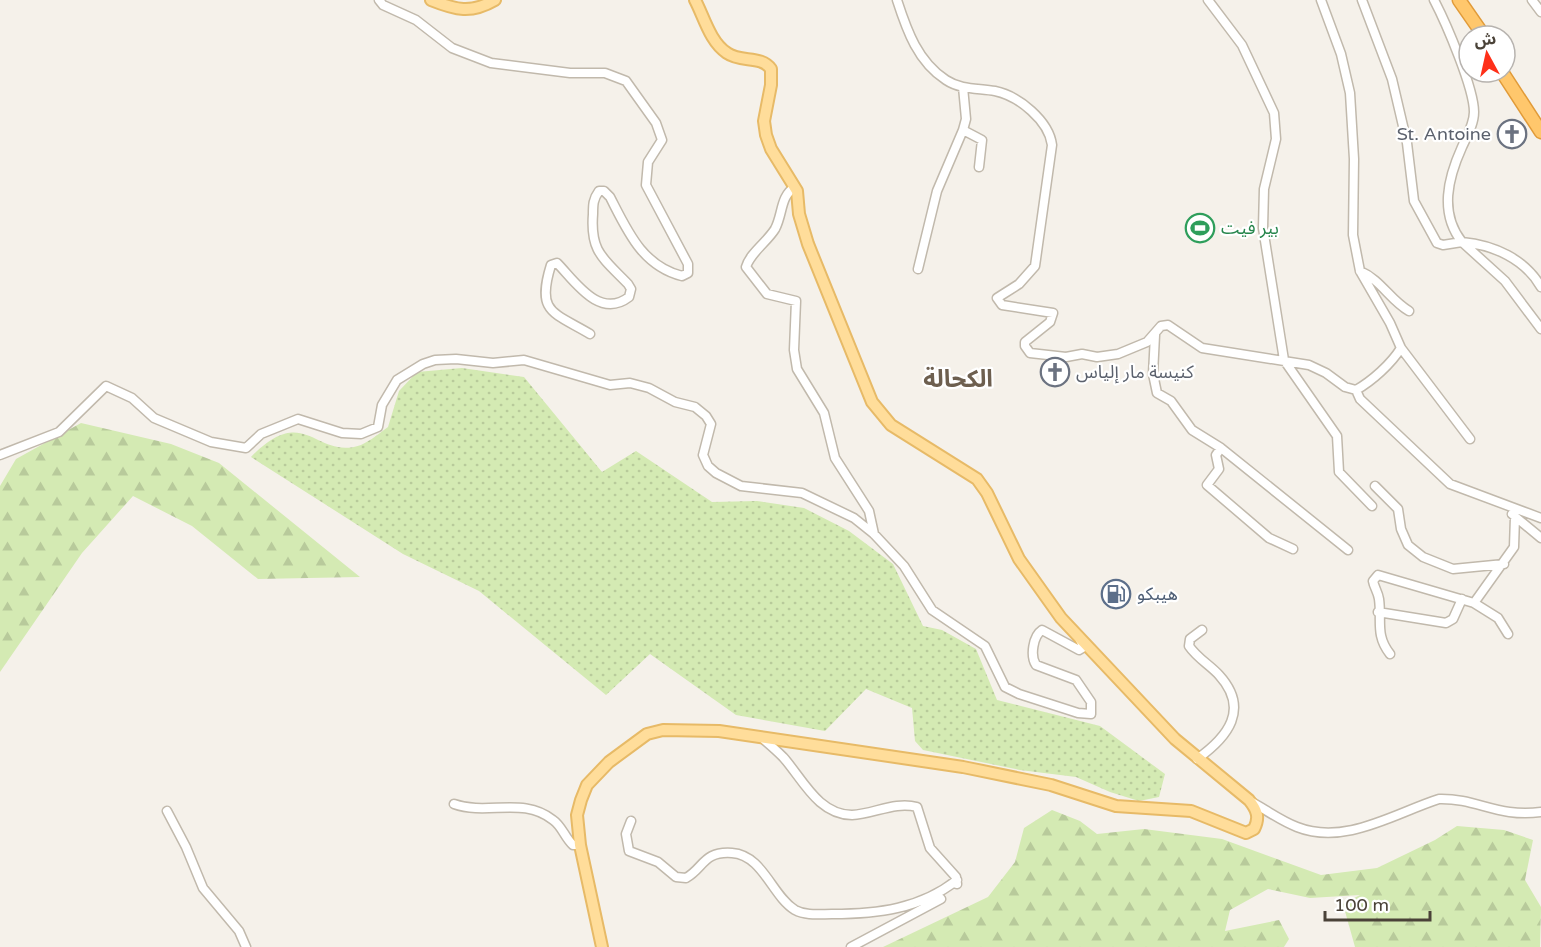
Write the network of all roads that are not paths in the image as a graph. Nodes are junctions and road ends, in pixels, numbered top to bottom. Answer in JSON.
{"nodes":[{"id":1,"x":379,"y":0,"type":"edge"},
{"id":2,"x":431,"y":0,"type":"edge"},
{"id":3,"x":495,"y":0,"type":"edge"},
{"id":4,"x":695,"y":0,"type":"edge"},
{"id":5,"x":897,"y":0,"type":"edge"},
{"id":6,"x":1208,"y":0,"type":"edge"},
{"id":7,"x":1321,"y":0,"type":"edge"},
{"id":8,"x":1362,"y":0,"type":"edge"},
{"id":9,"x":1434,"y":0,"type":"edge"},
{"id":10,"x":1453,"y":0,"type":"edge"},
{"id":11,"x":1459,"y":0,"type":"edge"},
{"id":12,"x":1532,"y":0,"type":"edge"},
{"id":13,"x":1541,"y":12,"type":"edge"},
{"id":14,"x":1470,"y":24,"type":"edge"},
{"id":15,"x":1476,"y":24,"type":"edge"},
{"id":16,"x":1517,"y":83,"type":"edge"},
{"id":17,"x":1510,"y":84,"type":"edge"},
{"id":18,"x":963,"y":87,"type":"junction"},
{"id":19,"x":1541,"y":117,"type":"edge"},
{"id":20,"x":963,"y":130,"type":"junction"},
{"id":21,"x":1541,"y":132,"type":"edge"},
{"id":22,"x":979,"y":167,"type":"dead end"},
{"id":23,"x":795,"y":187,"type":"junction"},
{"id":24,"x":1462,"y":242,"type":"junction"},
{"id":25,"x":918,"y":269,"type":"dead end"},
{"id":26,"x":1360,"y":271,"type":"junction"},
{"id":27,"x":1541,"y":288,"type":"edge"},
{"id":28,"x":1409,"y":311,"type":"dead end"},
{"id":29,"x":1541,"y":329,"type":"edge"},
{"id":30,"x":590,"y":334,"type":"dead end"},
{"id":31,"x":1155,"y":335,"type":"junction"},
{"id":32,"x":1401,"y":348,"type":"junction"},
{"id":33,"x":1284,"y":360,"type":"junction"},
{"id":34,"x":1356,"y":390,"type":"junction"},
{"id":35,"x":1470,"y":439,"type":"dead end"},
{"id":36,"x":1221,"y":448,"type":"junction"},
{"id":37,"x":0,"y":455,"type":"edge"},
{"id":38,"x":1375,"y":486,"type":"dead end"},
{"id":39,"x":1503,"y":505,"type":"junction"},
{"id":40,"x":1372,"y":506,"type":"dead end"},
{"id":41,"x":1515,"y":517,"type":"junction"},
{"id":42,"x":1541,"y":518,"type":"edge"},
{"id":43,"x":874,"y":534,"type":"junction"},
{"id":44,"x":1541,"y":538,"type":"edge"},
{"id":45,"x":1293,"y":549,"type":"dead end"},
{"id":46,"x":1348,"y":550,"type":"dead end"},
{"id":47,"x":1504,"y":564,"type":"junction"},
{"id":48,"x":1462,"y":600,"type":"junction"},
{"id":49,"x":1474,"y":603,"type":"junction"},
{"id":50,"x":1378,"y":612,"type":"junction"},
{"id":51,"x":1202,"y":630,"type":"dead end"},
{"id":52,"x":1508,"y":634,"type":"dead end"},
{"id":53,"x":1078,"y":637,"type":"junction"},
{"id":54,"x":1390,"y":654,"type":"dead end"},
{"id":55,"x":762,"y":738,"type":"junction"},
{"id":56,"x":1197,"y":759,"type":"junction"},
{"id":57,"x":1249,"y":800,"type":"junction"},
{"id":58,"x":454,"y":804,"type":"dead end"},
{"id":59,"x":167,"y":811,"type":"dead end"},
{"id":60,"x":1541,"y":812,"type":"edge"},
{"id":61,"x":631,"y":821,"type":"dead end"},
{"id":62,"x":580,"y":845,"type":"junction"},
{"id":63,"x":957,"y":880,"type":"junction"},
{"id":64,"x":246,"y":947,"type":"edge"},
{"id":65,"x":602,"y":947,"type":"edge"},
{"id":66,"x":851,"y":947,"type":"edge"}],
"edges":[{"from":1,"to":30,"type":"street"},
{"from":2,"to":3,"type":"main road"},
{"from":4,"to":23,"type":"main road"},
{"from":5,"to":18,"type":"street"},
{"from":6,"to":33,"type":"street"},
{"from":7,"to":26,"type":"street"},
{"from":8,"to":24,"type":"street"},
{"from":9,"to":24,"type":"street"},
{"from":10,"to":14,"type":"highway"},
{"from":11,"to":15,"type":"highway"},
{"from":12,"to":13,"type":"street"},
{"from":16,"to":19,"type":"highway"},
{"from":17,"to":21,"type":"highway"},
{"from":18,"to":20,"type":"street"},
{"from":18,"to":31,"type":"street"},
{"from":20,"to":22,"type":"street"},
{"from":20,"to":25,"type":"street"},
{"from":23,"to":43,"type":"street"},
{"from":23,"to":53,"type":"main road"},
{"from":24,"to":27,"type":"street"},
{"from":24,"to":29,"type":"street"},
{"from":26,"to":28,"type":"street"},
{"from":26,"to":32,"type":"street"},
{"from":31,"to":33,"type":"street"},
{"from":31,"to":36,"type":"street"},
{"from":32,"to":34,"type":"street"},
{"from":32,"to":35,"type":"street"},
{"from":33,"to":34,"type":"street"},
{"from":33,"to":40,"type":"street"},
{"from":34,"to":39,"type":"street"},
{"from":36,"to":45,"type":"street"},
{"from":36,"to":46,"type":"street"},
{"from":37,"to":43,"type":"street"},
{"from":38,"to":47,"type":"street"},
{"from":39,"to":41,"type":"street"},
{"from":39,"to":42,"type":"street"},
{"from":41,"to":44,"type":"street"},
{"from":41,"to":47,"type":"street"},
{"from":43,"to":53,"type":"street"},
{"from":47,"to":49,"type":"street"},
{"from":48,"to":49,"type":"street"},
{"from":48,"to":50,"type":"street"},
{"from":48,"to":50,"type":"street"},
{"from":49,"to":52,"type":"street"},
{"from":50,"to":54,"type":"street"},
{"from":51,"to":56,"type":"street"},
{"from":53,"to":56,"type":"main road"},
{"from":55,"to":57,"type":"main road"},
{"from":55,"to":62,"type":"main road"},
{"from":55,"to":63,"type":"street"},
{"from":56,"to":57,"type":"main road"},
{"from":57,"to":60,"type":"street"},
{"from":58,"to":62,"type":"street"},
{"from":59,"to":64,"type":"street"},
{"from":61,"to":63,"type":"street"},
{"from":62,"to":65,"type":"main road"},
{"from":63,"to":66,"type":"street"}]}
